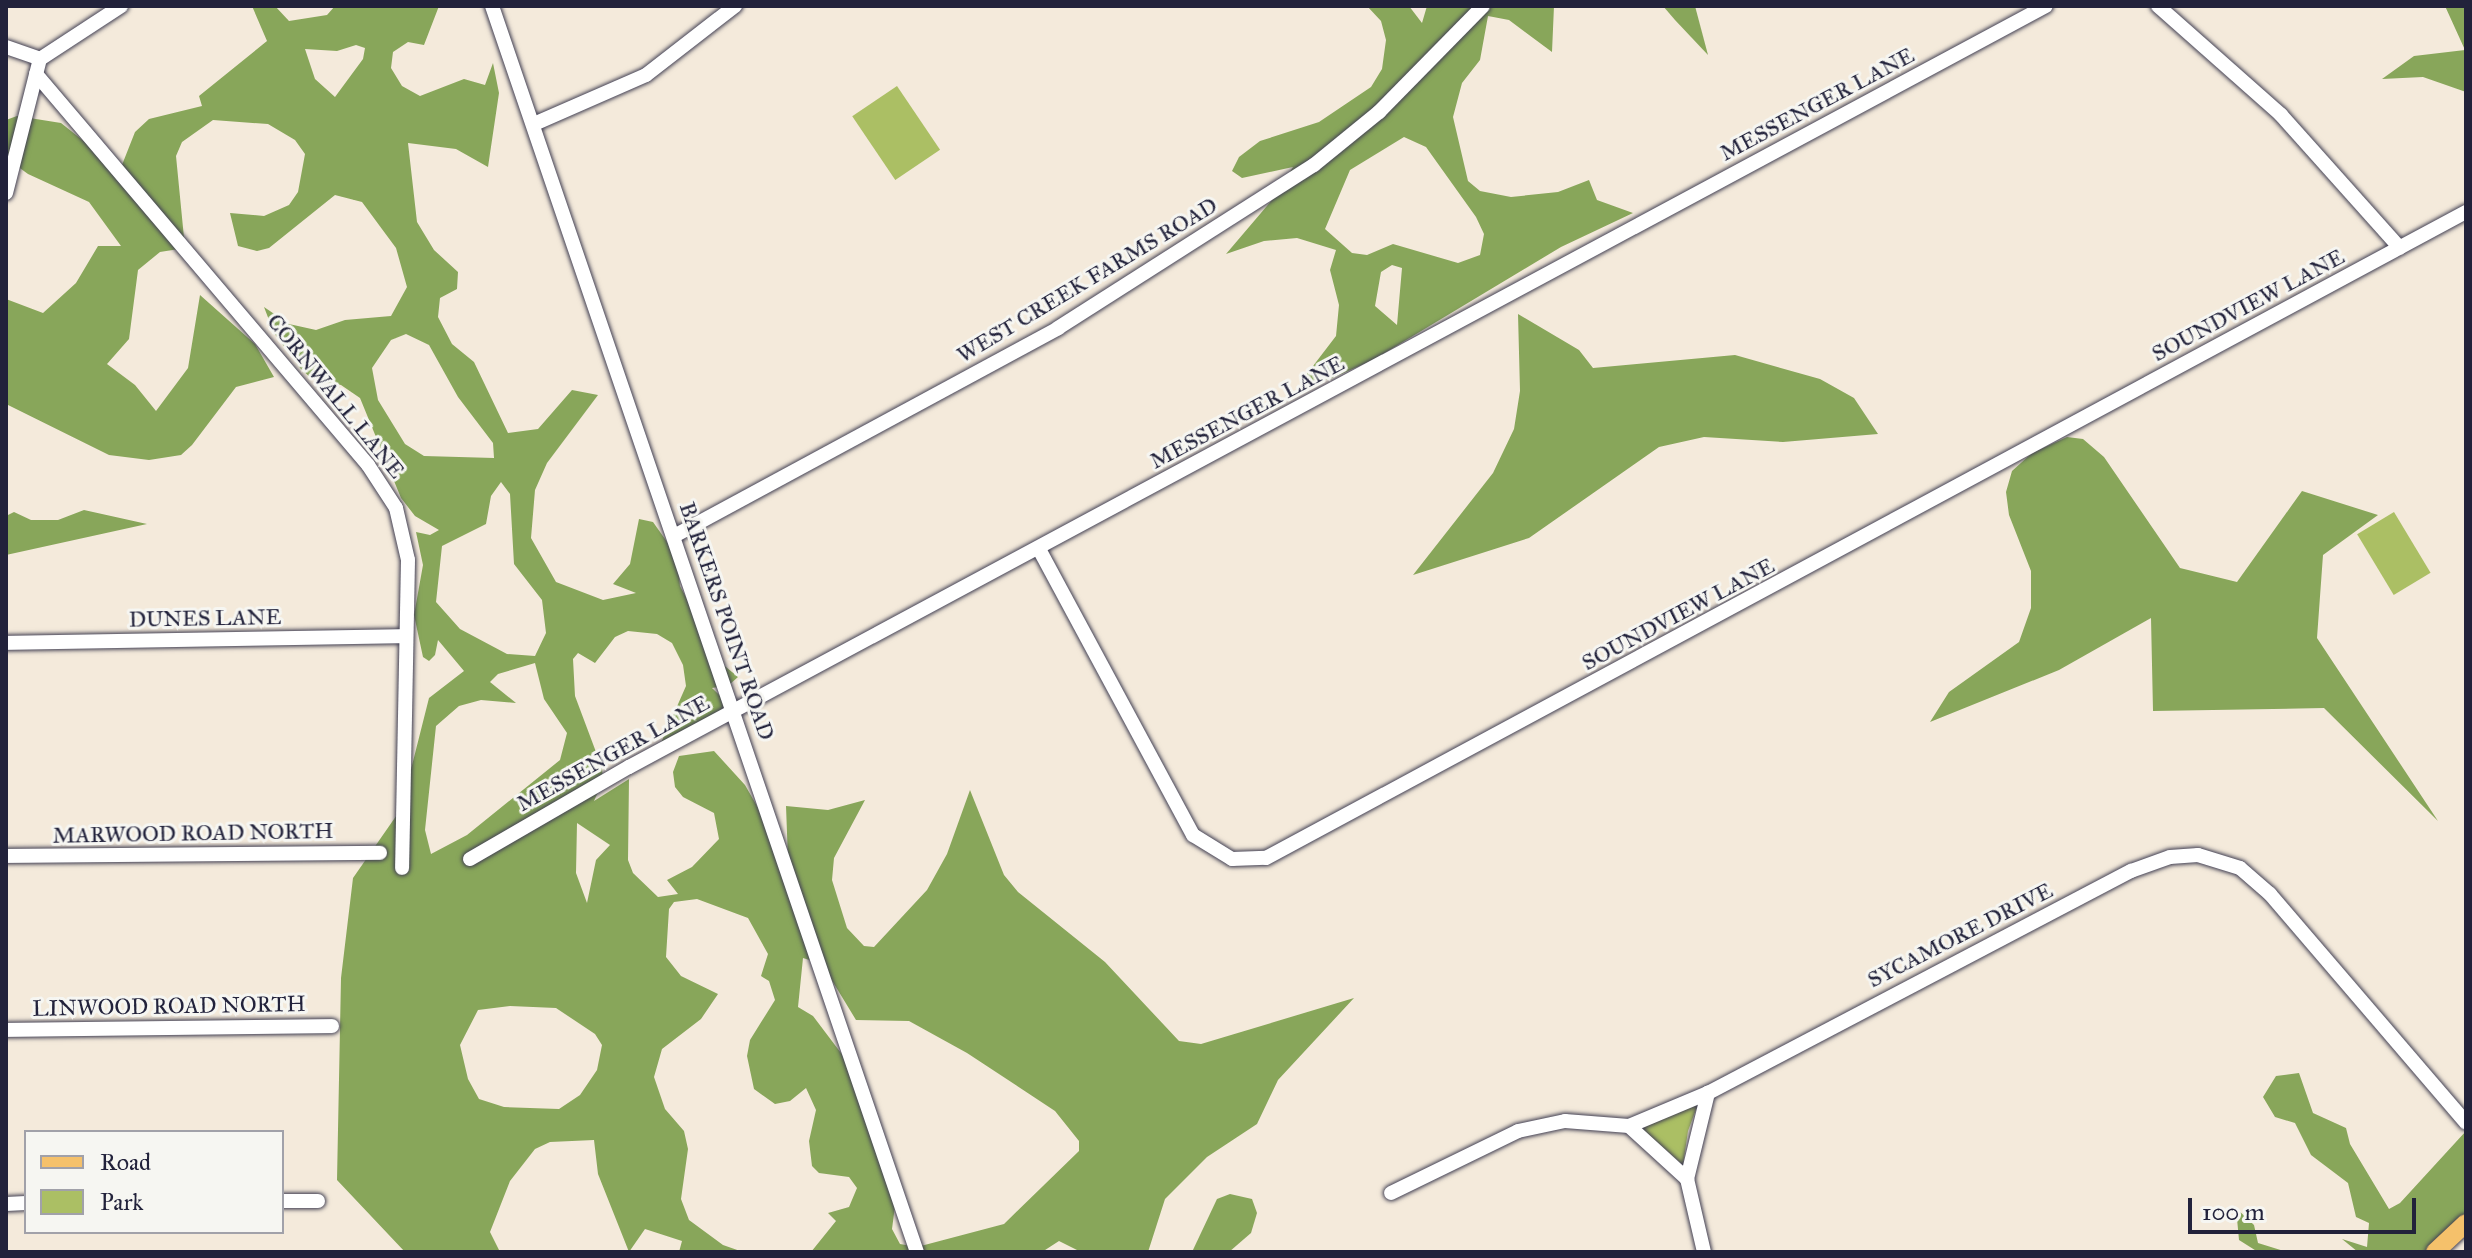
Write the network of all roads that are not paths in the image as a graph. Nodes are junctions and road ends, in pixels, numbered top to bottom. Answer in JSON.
{"nodes":[{"id":1,"x":121,"y":6,"type":"edge"},
{"id":2,"x":492,"y":6,"type":"edge"},
{"id":3,"x":735,"y":6,"type":"edge"},
{"id":4,"x":1483,"y":6,"type":"edge"},
{"id":5,"x":2046,"y":6,"type":"edge"},
{"id":6,"x":2158,"y":6,"type":"edge"},
{"id":7,"x":6,"y":47,"type":"edge"},
{"id":8,"x":40,"y":59,"type":"junction"},
{"id":9,"x":36,"y":74,"type":"junction"},
{"id":10,"x":534,"y":124,"type":"junction"},
{"id":11,"x":6,"y":193,"type":"edge"},
{"id":12,"x":2466,"y":212,"type":"edge"},
{"id":13,"x":2400,"y":248,"type":"junction"},
{"id":14,"x":674,"y":536,"type":"junction"},
{"id":15,"x":1039,"y":549,"type":"junction"},
{"id":16,"x":406,"y":636,"type":"junction"},
{"id":17,"x":6,"y":643,"type":"edge"},
{"id":18,"x":736,"y":711,"type":"junction"},
{"id":19,"x":380,"y":853,"type":"dead end"},
{"id":20,"x":6,"y":856,"type":"edge"},
{"id":21,"x":470,"y":859,"type":"dead end"},
{"id":22,"x":402,"y":868,"type":"dead end"},
{"id":23,"x":332,"y":1026,"type":"dead end"},
{"id":24,"x":6,"y":1030,"type":"edge"},
{"id":25,"x":1708,"y":1093,"type":"junction"},
{"id":26,"x":2466,"y":1123,"type":"edge"},
{"id":27,"x":1629,"y":1126,"type":"junction"},
{"id":28,"x":1687,"y":1179,"type":"junction"},
{"id":29,"x":1391,"y":1193,"type":"dead end"},
{"id":30,"x":284,"y":1201,"type":"edge"},
{"id":31,"x":318,"y":1201,"type":"dead end"},
{"id":32,"x":2466,"y":1223,"type":"edge"},
{"id":33,"x":917,"y":1252,"type":"edge"},
{"id":34,"x":1704,"y":1252,"type":"edge"},
{"id":35,"x":2435,"y":1252,"type":"edge"}],
"edges":[{"from":1,"to":8,"type":"street"},
{"from":2,"to":10,"type":"street","name":"BARKERS POINT ROAD"},
{"from":3,"to":10,"type":"street"},
{"from":4,"to":14,"type":"street","name":"WEST CREEK FARMS ROAD"},
{"from":5,"to":15,"type":"street","name":"MESSENGER LANE"},
{"from":6,"to":13,"type":"street"},
{"from":7,"to":8,"type":"street"},
{"from":8,"to":9,"type":"street"},
{"from":9,"to":11,"type":"street"},
{"from":9,"to":16,"type":"street","name":"CORNWALL LANE"},
{"from":10,"to":14,"type":"street","name":"BARKERS POINT ROAD"},
{"from":12,"to":13,"type":"street","name":"SOUNDVIEW LANE"},
{"from":13,"to":15,"type":"street","name":"SOUNDVIEW LANE"},
{"from":14,"to":18,"type":"street","name":"BARKERS POINT ROAD"},
{"from":15,"to":18,"type":"street","name":"MESSENGER LANE"},
{"from":16,"to":17,"type":"street","name":"DUNES LANE"},
{"from":16,"to":22,"type":"street","name":"CORNWALL LANE"},
{"from":18,"to":21,"type":"street","name":"MESSENGER LANE"},
{"from":18,"to":33,"type":"street","name":"BARKERS POINT ROAD"},
{"from":19,"to":20,"type":"street","name":"MARWOOD ROAD NORTH"},
{"from":23,"to":24,"type":"street","name":"LINWOOD ROAD NORTH"},
{"from":25,"to":26,"type":"street","name":"SYCAMORE DRIVE"},
{"from":25,"to":27,"type":"street","name":"SYCAMORE DRIVE"},
{"from":25,"to":28,"type":"street"},
{"from":27,"to":28,"type":"street"},
{"from":27,"to":29,"type":"street","name":"SYCAMORE DRIVE"},
{"from":28,"to":34,"type":"street"},
{"from":30,"to":31,"type":"street"},
{"from":32,"to":35,"type":"main road"}]}
